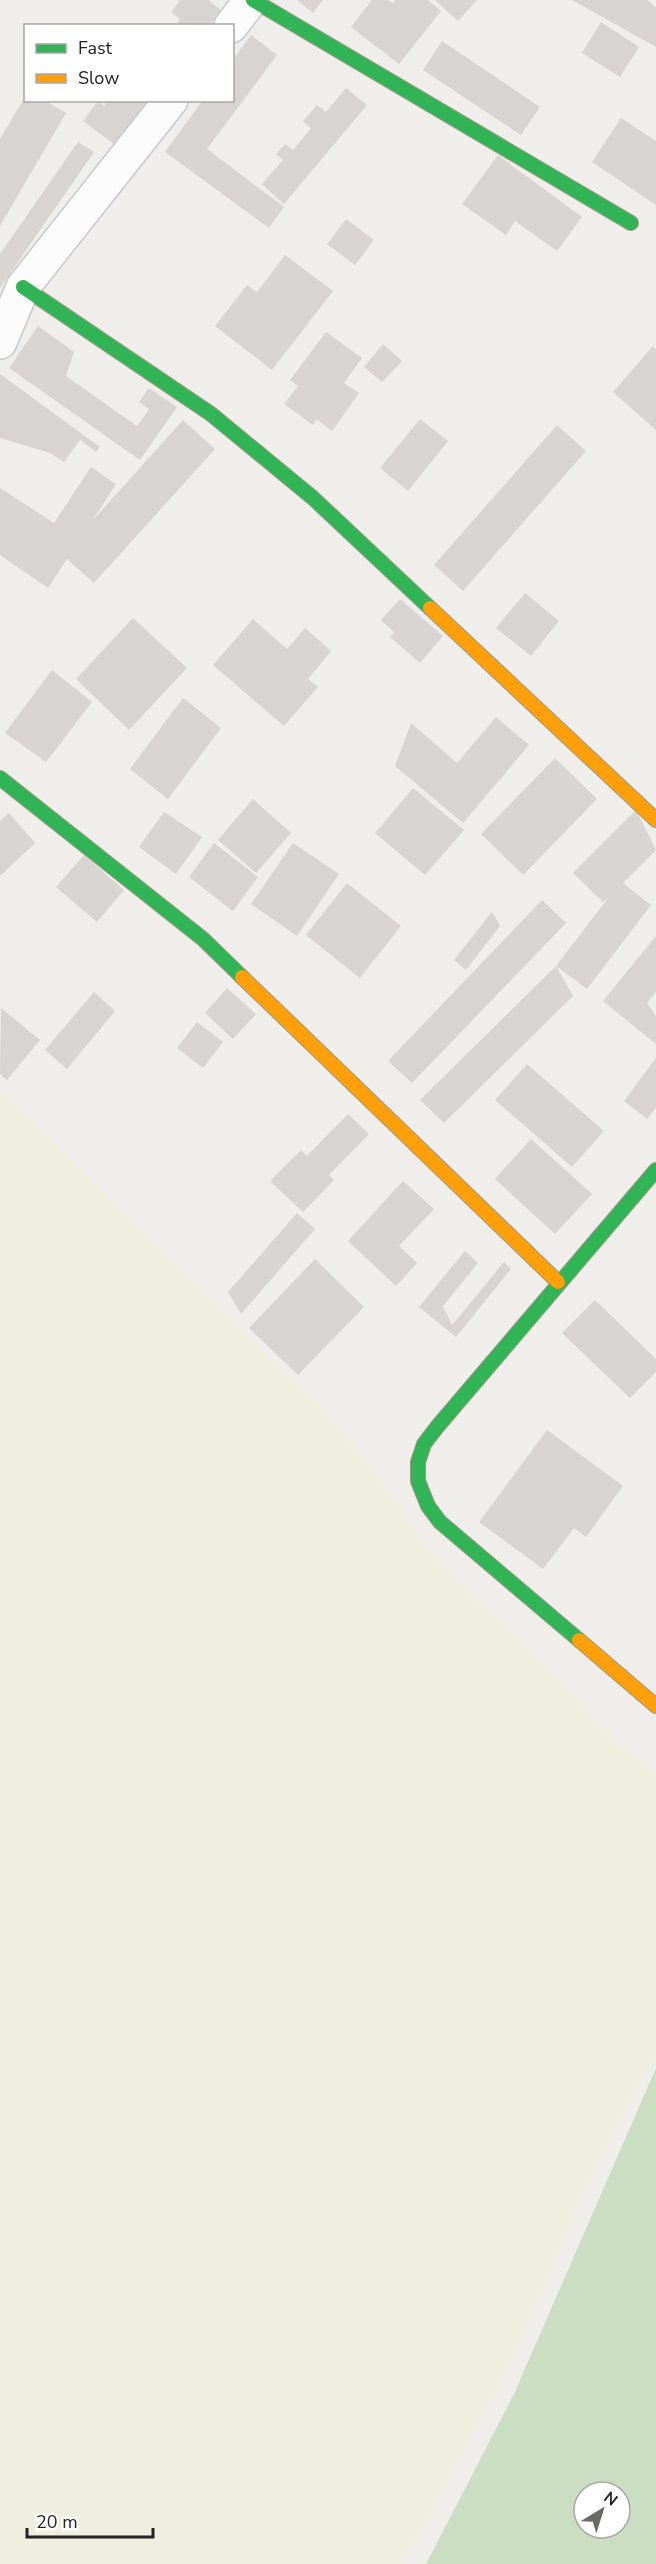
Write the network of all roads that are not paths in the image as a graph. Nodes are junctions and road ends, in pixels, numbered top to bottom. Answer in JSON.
{"nodes":[{"id":1,"x":252,"y":0,"type":"edge"},
{"id":2,"x":233,"y":24,"type":"edge"},
{"id":3,"x":169,"y":102,"type":"edge"},
{"id":4,"x":631,"y":223,"type":"dead end"},
{"id":5,"x":23,"y":286,"type":"junction"},
{"id":6,"x":0,"y":342,"type":"edge"},
{"id":7,"x":0,"y":778,"type":"edge"},
{"id":8,"x":656,"y":820,"type":"edge"},
{"id":9,"x":656,"y":1170,"type":"edge"},
{"id":10,"x":558,"y":1282,"type":"junction"},
{"id":11,"x":656,"y":1706,"type":"edge"}],
"edges":[{"from":1,"to":2,"type":"street"},
{"from":1,"to":4,"type":"street"},
{"from":3,"to":5,"type":"street"},
{"from":5,"to":6,"type":"street"},
{"from":5,"to":8,"type":"street"},
{"from":7,"to":10,"type":"street"},
{"from":9,"to":10,"type":"street"},
{"from":10,"to":11,"type":"street"}]}
